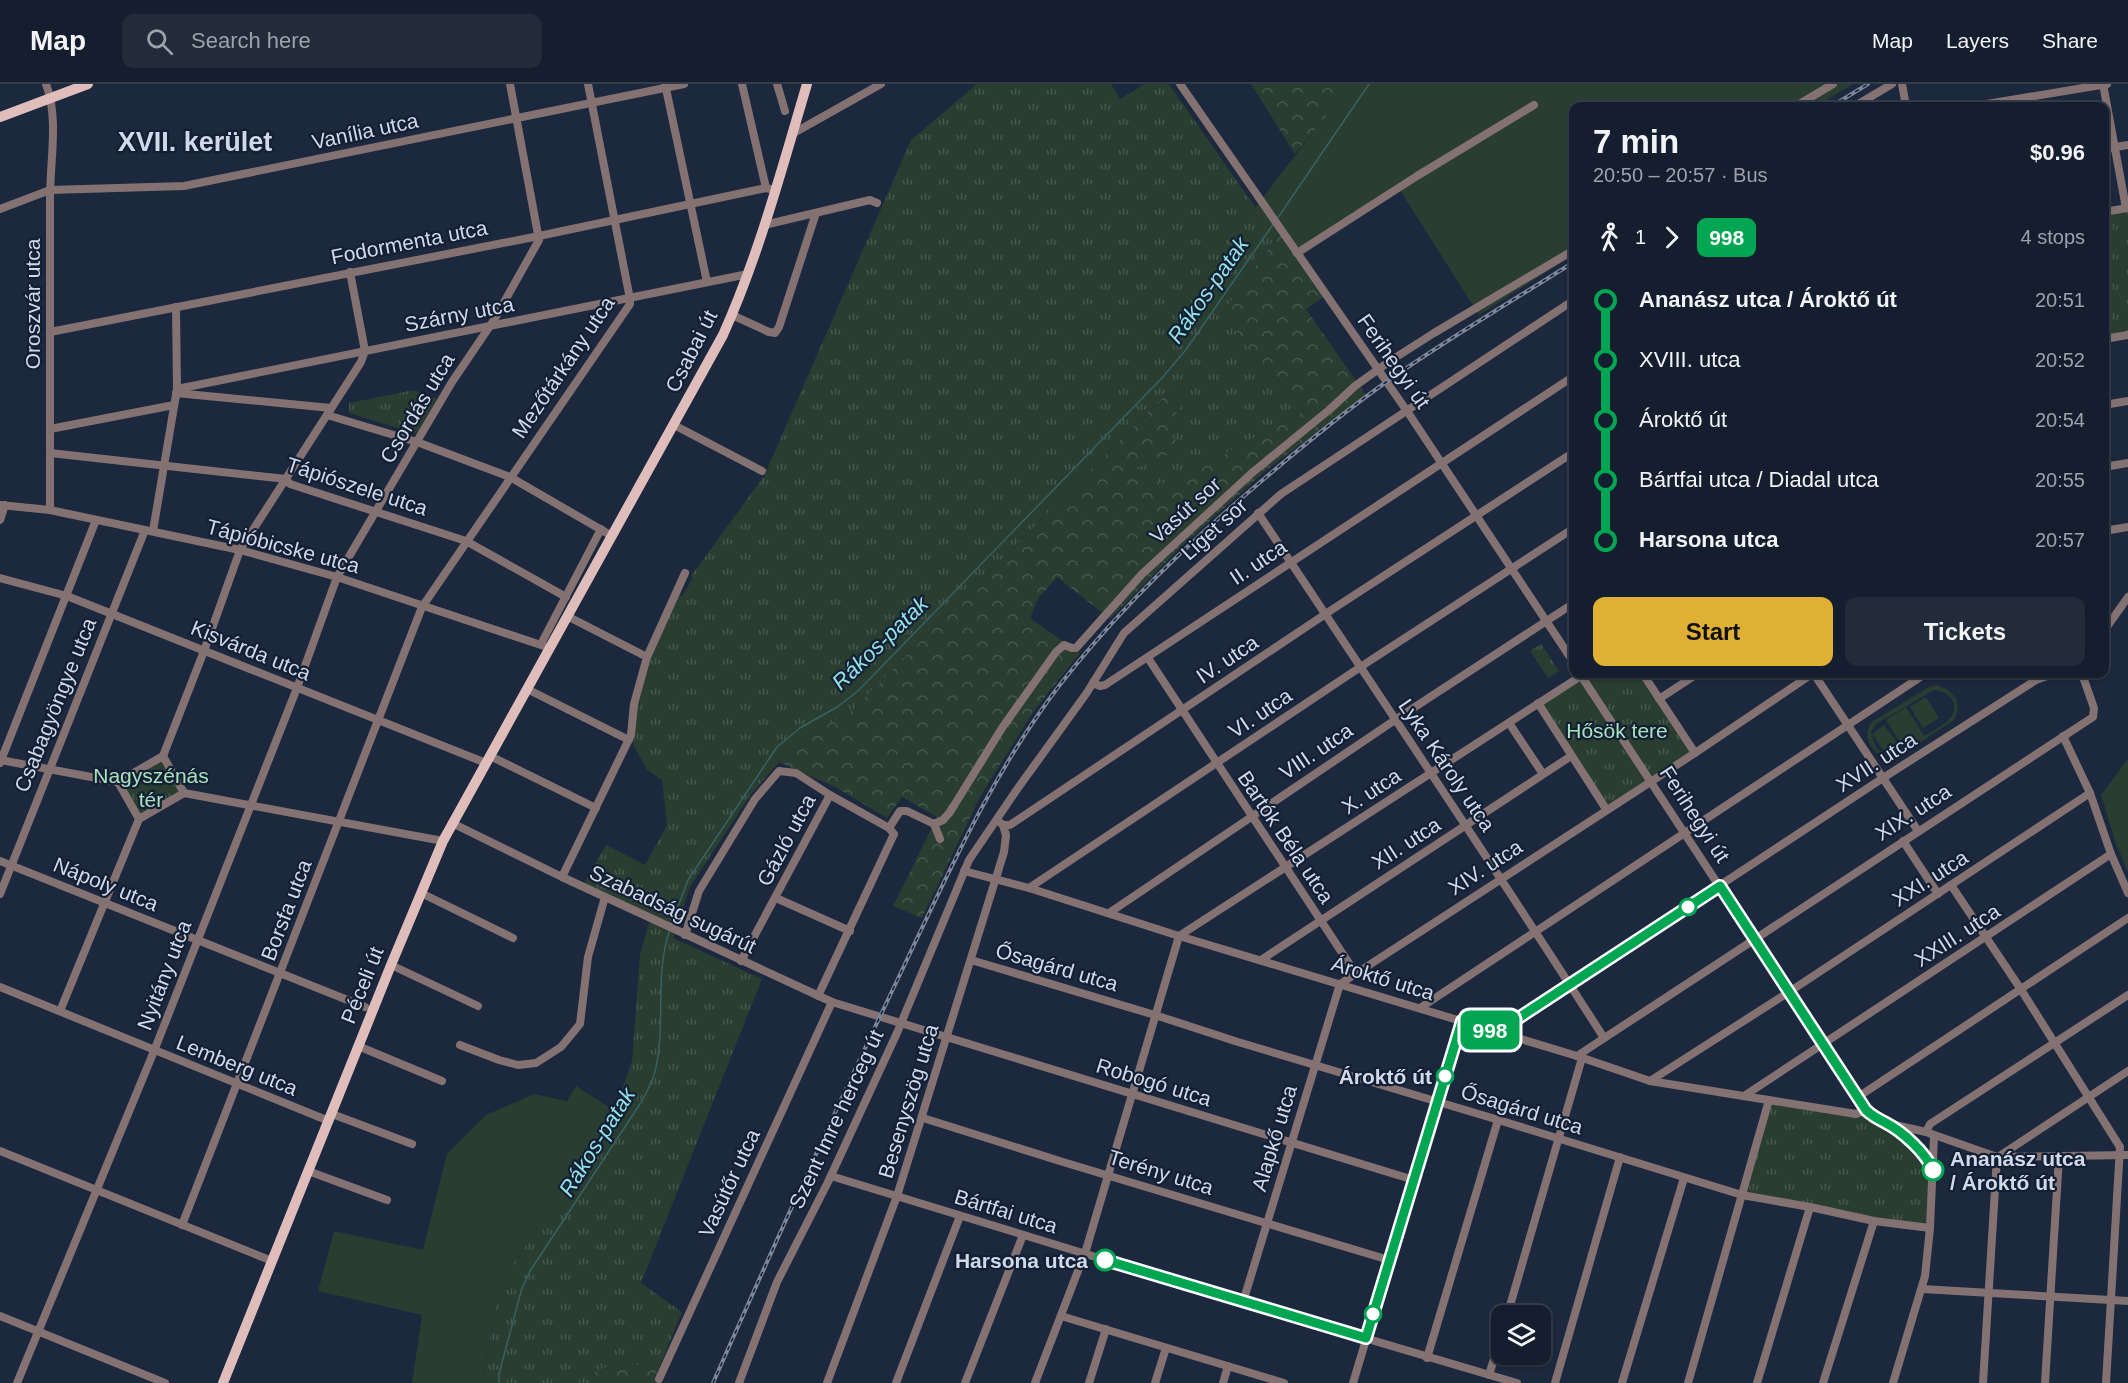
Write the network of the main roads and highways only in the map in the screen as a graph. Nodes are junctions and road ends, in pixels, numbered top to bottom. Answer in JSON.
{"nodes":[{"id":1,"x":88,"y":84,"type":"edge"},
{"id":2,"x":807,"y":84,"type":"edge"},
{"id":3,"x":0,"y":117,"type":"edge"},
{"id":4,"x":567,"y":616,"type":"joint"},
{"id":5,"x":223,"y":1383,"type":"edge"}],
"edges":[{"from":1,"to":3,"type":"main road"},
{"from":2,"to":4,"type":"main road","name":"Csabai út"},
{"from":4,"to":5,"type":"main road","name":"Péceli út"}]}
